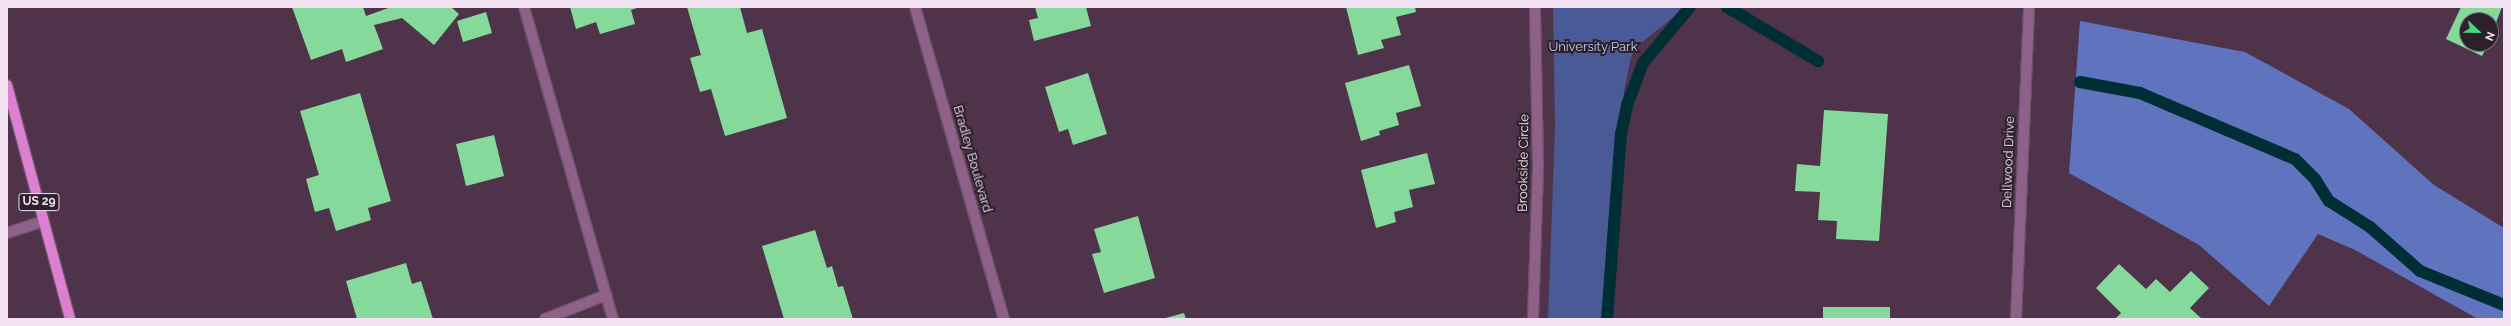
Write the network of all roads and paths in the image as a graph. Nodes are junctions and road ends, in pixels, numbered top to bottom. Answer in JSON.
{"nodes":[{"id":1,"x":524,"y":7,"type":"edge"},
{"id":2,"x":915,"y":7,"type":"edge"},
{"id":3,"x":1535,"y":7,"type":"edge"},
{"id":4,"x":2029,"y":7,"type":"edge"},
{"id":5,"x":7,"y":85,"type":"edge"},
{"id":6,"x":44,"y":221,"type":"junction"},
{"id":7,"x":7,"y":233,"type":"edge"},
{"id":8,"x":606,"y":295,"type":"junction"},
{"id":9,"x":70,"y":319,"type":"edge"},
{"id":10,"x":545,"y":319,"type":"edge"},
{"id":11,"x":613,"y":319,"type":"edge"},
{"id":12,"x":1004,"y":319,"type":"edge"},
{"id":13,"x":1533,"y":319,"type":"edge"},
{"id":14,"x":2016,"y":319,"type":"edge"}],
"edges":[{"from":1,"to":8,"type":"street"},
{"from":2,"to":12,"type":"street","name":"Bradley Boulevard"},
{"from":3,"to":13,"type":"street","name":"Brookside Circle"},
{"from":4,"to":14,"type":"street","name":"Dellwood Drive"},
{"from":5,"to":6,"type":"main road","number":"US 29"},
{"from":6,"to":7,"type":"street"},
{"from":6,"to":9,"type":"main road","number":"US 29"},
{"from":8,"to":10,"type":"street"},
{"from":8,"to":11,"type":"street"}]}
